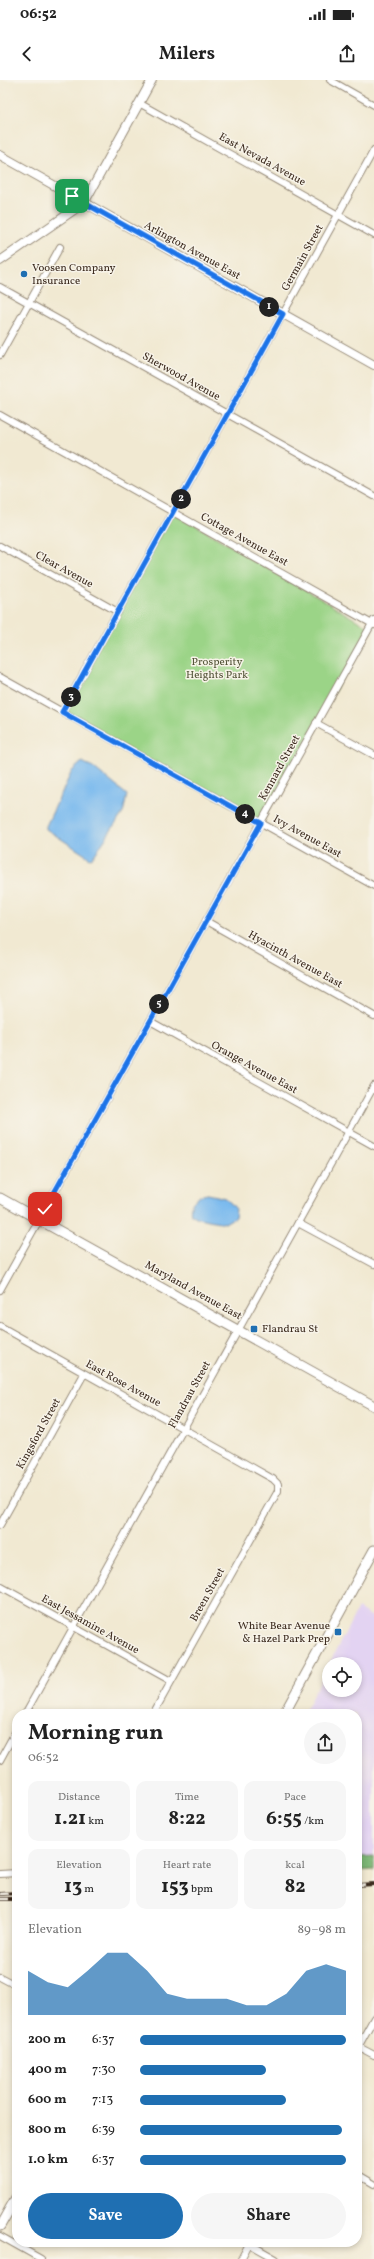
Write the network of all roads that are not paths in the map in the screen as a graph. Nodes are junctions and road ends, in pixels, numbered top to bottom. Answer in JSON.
{"nodes":[{"id":1,"x":152,"y":80,"type":"edge"},
{"id":2,"x":330,"y":80,"type":"edge"},
{"id":3,"x":139,"y":103,"type":"junction"},
{"id":4,"x":374,"y":105,"type":"edge"},
{"id":5,"x":374,"y":150,"type":"edge"},
{"id":6,"x":0,"y":155,"type":"edge"},
{"id":7,"x":84,"y":203,"type":"junction"},
{"id":8,"x":338,"y":214,"type":"junction"},
{"id":9,"x":374,"y":235,"type":"edge"},
{"id":10,"x":60,"y":247,"type":"dead end"},
{"id":11,"x":0,"y":261,"type":"edge"},
{"id":12,"x":0,"y":287,"type":"edge"},
{"id":13,"x":29,"y":303,"type":"junction"},
{"id":14,"x":283,"y":314,"type":"junction"},
{"id":15,"x":0,"y":355,"type":"edge"},
{"id":16,"x":374,"y":365,"type":"edge"},
{"id":17,"x":228,"y":414,"type":"junction"},
{"id":18,"x":0,"y":415,"type":"edge"},
{"id":19,"x":374,"y":496,"type":"edge"},
{"id":20,"x":173,"y":512,"type":"junction"},
{"id":21,"x":0,"y":546,"type":"edge"},
{"id":22,"x":118,"y":612,"type":"junction"},
{"id":23,"x":373,"y":623,"type":"edge"},
{"id":24,"x":0,"y":677,"type":"edge"},
{"id":25,"x":62,"y":712,"type":"junction"},
{"id":26,"x":316,"y":723,"type":"junction"},
{"id":27,"x":374,"y":755,"type":"edge"},
{"id":28,"x":261,"y":823,"type":"junction"},
{"id":29,"x":374,"y":886,"type":"edge"},
{"id":30,"x":206,"y":921,"type":"junction"},
{"id":31,"x":374,"y":1016,"type":"edge"},
{"id":32,"x":150,"y":1021,"type":"junction"},
{"id":33,"x":374,"y":1086,"type":"edge"},
{"id":34,"x":348,"y":1132,"type":"junction"},
{"id":35,"x":374,"y":1146,"type":"edge"},
{"id":36,"x":0,"y":1198,"type":"edge"},
{"id":37,"x":39,"y":1219,"type":"junction"},
{"id":38,"x":298,"y":1223,"type":"junction"},
{"id":39,"x":374,"y":1264,"type":"edge"},
{"id":40,"x":0,"y":1290,"type":"edge"},
{"id":41,"x":0,"y":1326,"type":"edge"},
{"id":42,"x":237,"y":1330,"type":"junction"},
{"id":43,"x":84,"y":1374,"type":"junction"},
{"id":44,"x":374,"y":1406,"type":"edge"},
{"id":45,"x":183,"y":1429,"type":"junction"},
{"id":46,"x":278,"y":1484,"type":"joint"},
{"id":47,"x":0,"y":1525,"type":"edge"},
{"id":48,"x":374,"y":1550,"type":"edge"},
{"id":49,"x":0,"y":1586,"type":"edge"},
{"id":50,"x":74,"y":1627,"type":"junction"},
{"id":51,"x":171,"y":1681,"type":"junction"},
{"id":52,"x":28,"y":1709,"type":"edge"},
{"id":53,"x":156,"y":1709,"type":"edge"},
{"id":54,"x":287,"y":1709,"type":"edge"},
{"id":55,"x":12,"y":1738,"type":"edge"},
{"id":56,"x":0,"y":1760,"type":"edge"},
{"id":57,"x":12,"y":1873,"type":"edge"},
{"id":58,"x":0,"y":1874,"type":"edge"},
{"id":59,"x":0,"y":1976,"type":"edge"},
{"id":60,"x":12,"y":1983,"type":"edge"},
{"id":61,"x":374,"y":2018,"type":"edge"},
{"id":62,"x":362,"y":2038,"type":"edge"},
{"id":63,"x":362,"y":2049,"type":"edge"},
{"id":64,"x":374,"y":2055,"type":"edge"},
{"id":65,"x":362,"y":2177,"type":"edge"},
{"id":66,"x":374,"y":2184,"type":"edge"},
{"id":67,"x":12,"y":2205,"type":"edge"},
{"id":68,"x":0,"y":2226,"type":"edge"},
{"id":69,"x":0,"y":2236,"type":"edge"},
{"id":70,"x":12,"y":2243,"type":"edge"},
{"id":71,"x":20,"y":2247,"type":"edge"},
{"id":72,"x":246,"y":2247,"type":"edge"},
{"id":73,"x":255,"y":2247,"type":"edge"},
{"id":74,"x":41,"y":2259,"type":"edge"},
{"id":75,"x":241,"y":2259,"type":"edge"},
{"id":76,"x":276,"y":2259,"type":"edge"}],
"edges":[{"from":1,"to":3,"type":"street"},
{"from":2,"to":4,"type":"street"},
{"from":3,"to":7,"type":"street"},
{"from":3,"to":8,"type":"street","name":"East Nevada Avenue"},
{"from":5,"to":8,"type":"street","name":"Germain Street"},
{"from":6,"to":7,"type":"street","name":"Arlington Avenue East"},
{"from":7,"to":11,"type":"street"},
{"from":7,"to":14,"type":"street","name":"Arlington Avenue East"},
{"from":8,"to":9,"type":"street","name":"East Nevada Avenue"},
{"from":8,"to":14,"type":"street","name":"Germain Street"},
{"from":10,"to":13,"type":"street"},
{"from":12,"to":13,"type":"street","name":"Sherwood Avenue"},
{"from":13,"to":15,"type":"street"},
{"from":13,"to":17,"type":"street","name":"Sherwood Avenue"},
{"from":14,"to":16,"type":"street","name":"Arlington Avenue East"},
{"from":14,"to":17,"type":"street","name":"Germain Street"},
{"from":17,"to":19,"type":"street","name":"Sherwood Avenue"},
{"from":17,"to":20,"type":"street","name":"Germain Street"},
{"from":18,"to":20,"type":"street","name":"Cottage Avenue East"},
{"from":20,"to":22,"type":"street","name":"Germain Street"},
{"from":20,"to":23,"type":"street","name":"Cottage Avenue East"},
{"from":21,"to":22,"type":"street","name":"Clear Avenue"},
{"from":22,"to":25,"type":"street","name":"Germain Street"},
{"from":23,"to":26,"type":"street","name":"Kennard Street"},
{"from":24,"to":25,"type":"street","name":"Ivy Avenue East"},
{"from":25,"to":28,"type":"street","name":"Ivy Avenue East"},
{"from":26,"to":27,"type":"street"},
{"from":26,"to":28,"type":"street","name":"Kennard Street"},
{"from":28,"to":29,"type":"street","name":"Ivy Avenue East"},
{"from":28,"to":30,"type":"street","name":"Kennard Street"},
{"from":30,"to":31,"type":"street","name":"Hyacinth Avenue East"},
{"from":30,"to":32,"type":"street","name":"Kennard Street"},
{"from":32,"to":34,"type":"street","name":"Orange Avenue East"},
{"from":32,"to":37,"type":"street","name":"Kennard Street"},
{"from":33,"to":34,"type":"street","name":"Flandrau Street"},
{"from":34,"to":35,"type":"street","name":"Orange Avenue East"},
{"from":34,"to":38,"type":"street","name":"Flandrau Street"},
{"from":36,"to":37,"type":"main road","name":"Maryland Avenue East"},
{"from":37,"to":40,"type":"street","name":"Kennard Street"},
{"from":37,"to":42,"type":"main road","name":"Maryland Avenue East"},
{"from":38,"to":39,"type":"street"},
{"from":38,"to":42,"type":"street","name":"Flandrau Street"},
{"from":41,"to":43,"type":"street","name":"East Rose Avenue"},
{"from":42,"to":44,"type":"main road","name":"Maryland Avenue East"},
{"from":42,"to":45,"type":"street","name":"Flandrau Street"},
{"from":43,"to":45,"type":"street","name":"East Rose Avenue"},
{"from":43,"to":47,"type":"street","name":"Kingsford Street"},
{"from":45,"to":46,"type":"street","name":"East Rose Avenue"},
{"from":45,"to":50,"type":"street","name":"Flandrau Street"},
{"from":46,"to":51,"type":"street","name":"Breen Street"},
{"from":48,"to":54,"type":"main road"},
{"from":49,"to":50,"type":"street","name":"East Jessamine Avenue"},
{"from":50,"to":51,"type":"street","name":"East Jessamine Avenue"},
{"from":50,"to":52,"type":"street","name":"Flandrau Street"},
{"from":51,"to":53,"type":"street","name":"Breen Street"},
{"from":55,"to":56,"type":"street"},
{"from":57,"to":58,"type":"street"},
{"from":59,"to":60,"type":"street"},
{"from":61,"to":62,"type":"street"},
{"from":63,"to":64,"type":"street"},
{"from":65,"to":66,"type":"street"},
{"from":67,"to":68,"type":"main road"},
{"from":69,"to":70,"type":"street"},
{"from":71,"to":74,"type":"street"},
{"from":72,"to":75,"type":"street"},
{"from":73,"to":76,"type":"street"}]}
